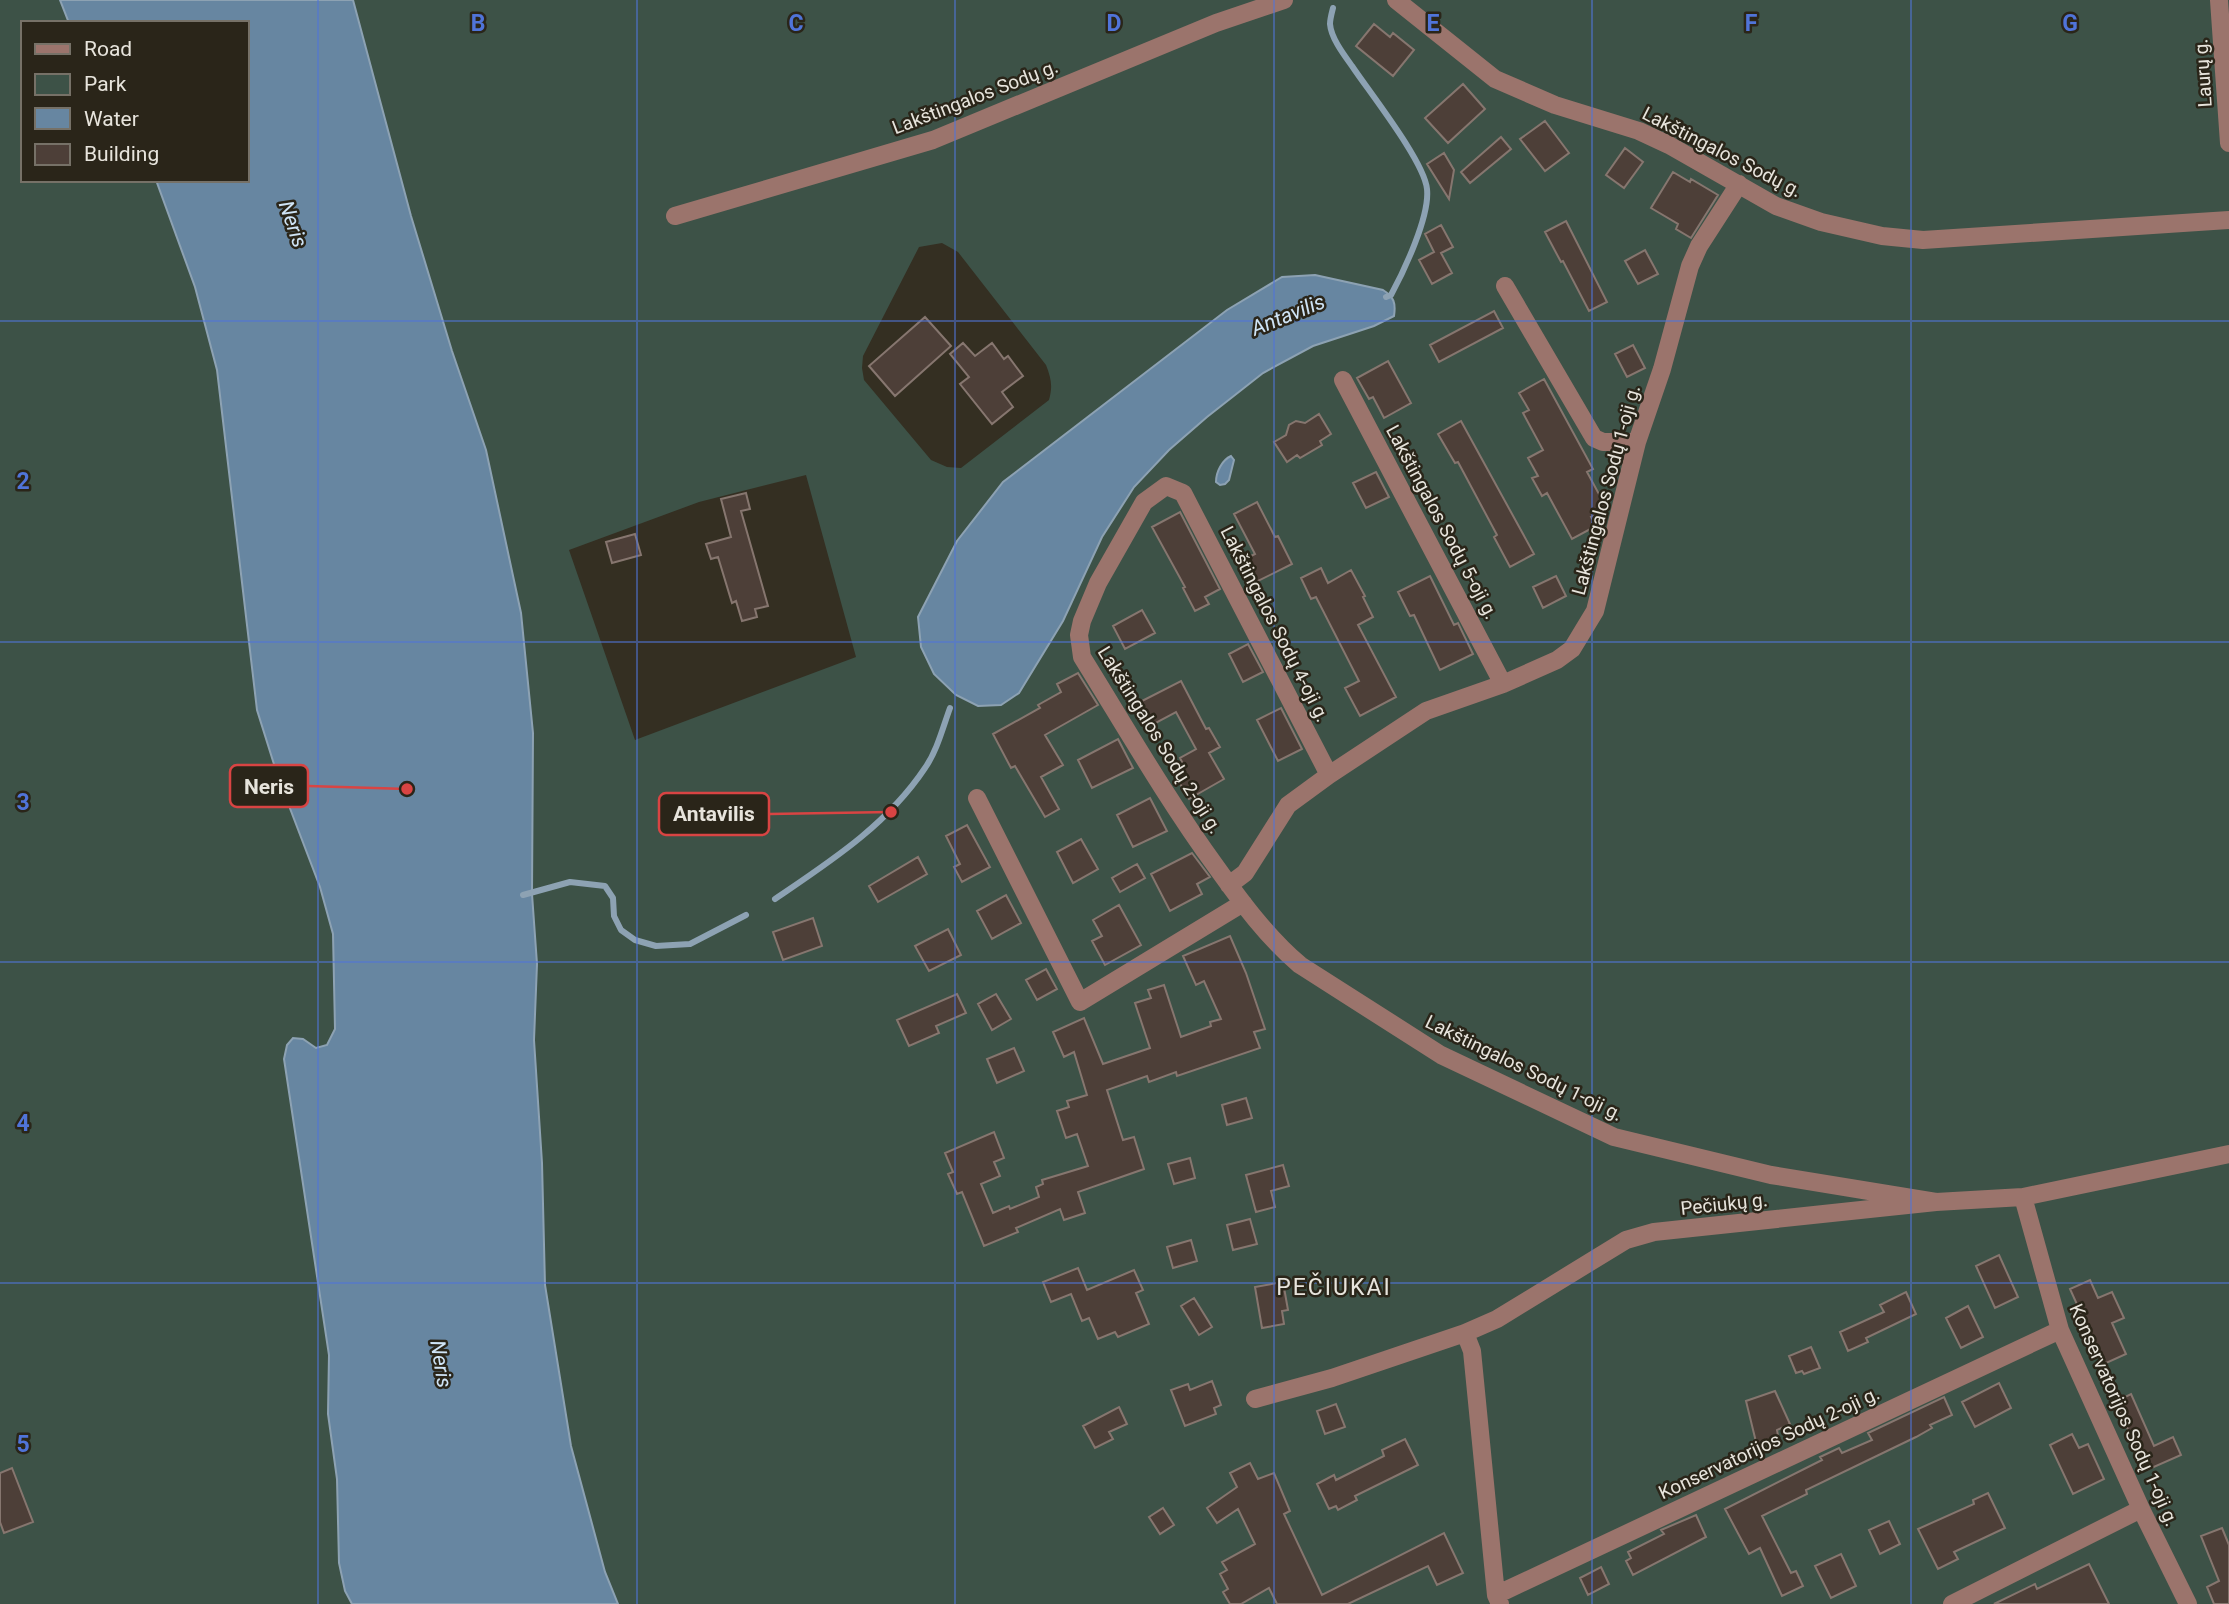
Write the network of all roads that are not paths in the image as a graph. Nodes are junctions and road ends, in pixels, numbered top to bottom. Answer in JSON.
{"nodes":[{"id":1,"x":1284,"y":0,"type":"edge"},
{"id":2,"x":1396,"y":0,"type":"edge"},
{"id":3,"x":2219,"y":0,"type":"edge"},
{"id":4,"x":2229,"y":143,"type":"edge"},
{"id":5,"x":1739,"y":184,"type":"junction"},
{"id":6,"x":675,"y":216,"type":"dead end"},
{"id":7,"x":2229,"y":220,"type":"edge"},
{"id":8,"x":1505,"y":286,"type":"dead end"},
{"id":9,"x":1343,"y":380,"type":"dead end"},
{"id":10,"x":1637,"y":442,"type":"junction"},
{"id":11,"x":1183,"y":493,"type":"joint"},
{"id":12,"x":1503,"y":684,"type":"junction"},
{"id":13,"x":1329,"y":775,"type":"junction"},
{"id":14,"x":977,"y":798,"type":"dead end"},
{"id":15,"x":1229,"y":885,"type":"junction"},
{"id":16,"x":1243,"y":903,"type":"junction"},
{"id":17,"x":2229,"y":1154,"type":"edge"},
{"id":18,"x":2023,"y":1197,"type":"junction"},
{"id":19,"x":1936,"y":1202,"type":"junction"},
{"id":20,"x":2060,"y":1330,"type":"junction"},
{"id":21,"x":1465,"y":1333,"type":"junction"},
{"id":22,"x":1255,"y":1399,"type":"dead end"},
{"id":23,"x":2141,"y":1509,"type":"junction"},
{"id":24,"x":1498,"y":1600,"type":"edge"},
{"id":25,"x":1952,"y":1604,"type":"edge"},
{"id":26,"x":2188,"y":1604,"type":"edge"}],
"edges":[{"from":1,"to":6,"type":"street","name":"Lakštingalos Sodų g."},
{"from":2,"to":5,"type":"street","name":"Lakštingalos Sodų g."},
{"from":3,"to":4,"type":"street","name":"Laurų g."},
{"from":5,"to":7,"type":"street","name":"Lakštingalos Sodų g."},
{"from":5,"to":10,"type":"street","name":"Lakštingalos Sodų 1-oji g."},
{"from":8,"to":10,"type":"street"},
{"from":9,"to":12,"type":"street","name":"Lakštingalos Sodų 5-oji g."},
{"from":10,"to":12,"type":"street","name":"Lakštingalos Sodų 1-oji g."},
{"from":11,"to":13,"type":"street","name":"Lakštingalos Sodų 4-oji g."},
{"from":11,"to":15,"type":"street","name":"Lakštingalos Sodų 2-oji g."},
{"from":12,"to":13,"type":"street","name":"Lakštingalos Sodų 1-oji g."},
{"from":13,"to":15,"type":"street","name":"Lakštingalos Sodų 1-oji g."},
{"from":14,"to":16,"type":"street"},
{"from":15,"to":16,"type":"street","name":"Lakštingalos Sodų 1-oji g."},
{"from":16,"to":19,"type":"street","name":"Lakštingalos Sodų 1-oji g."},
{"from":17,"to":18,"type":"street","name":"Pečiukų g."},
{"from":18,"to":19,"type":"street","name":"Pečiukų g."},
{"from":18,"to":20,"type":"street","name":"Konservatorijos Sodų 1-oji g."},
{"from":19,"to":21,"type":"street","name":"Pečiukų g."},
{"from":20,"to":23,"type":"street","name":"Konservatorijos Sodų 1-oji g."},
{"from":20,"to":24,"type":"street","name":"Konservatorijos Sodų 2-oji g."},
{"from":21,"to":22,"type":"street","name":"Pečiukų g."},
{"from":21,"to":24,"type":"street"},
{"from":23,"to":25,"type":"street"},
{"from":23,"to":26,"type":"street","name":"Konservatorijos Sodų 1-oji g."}]}
